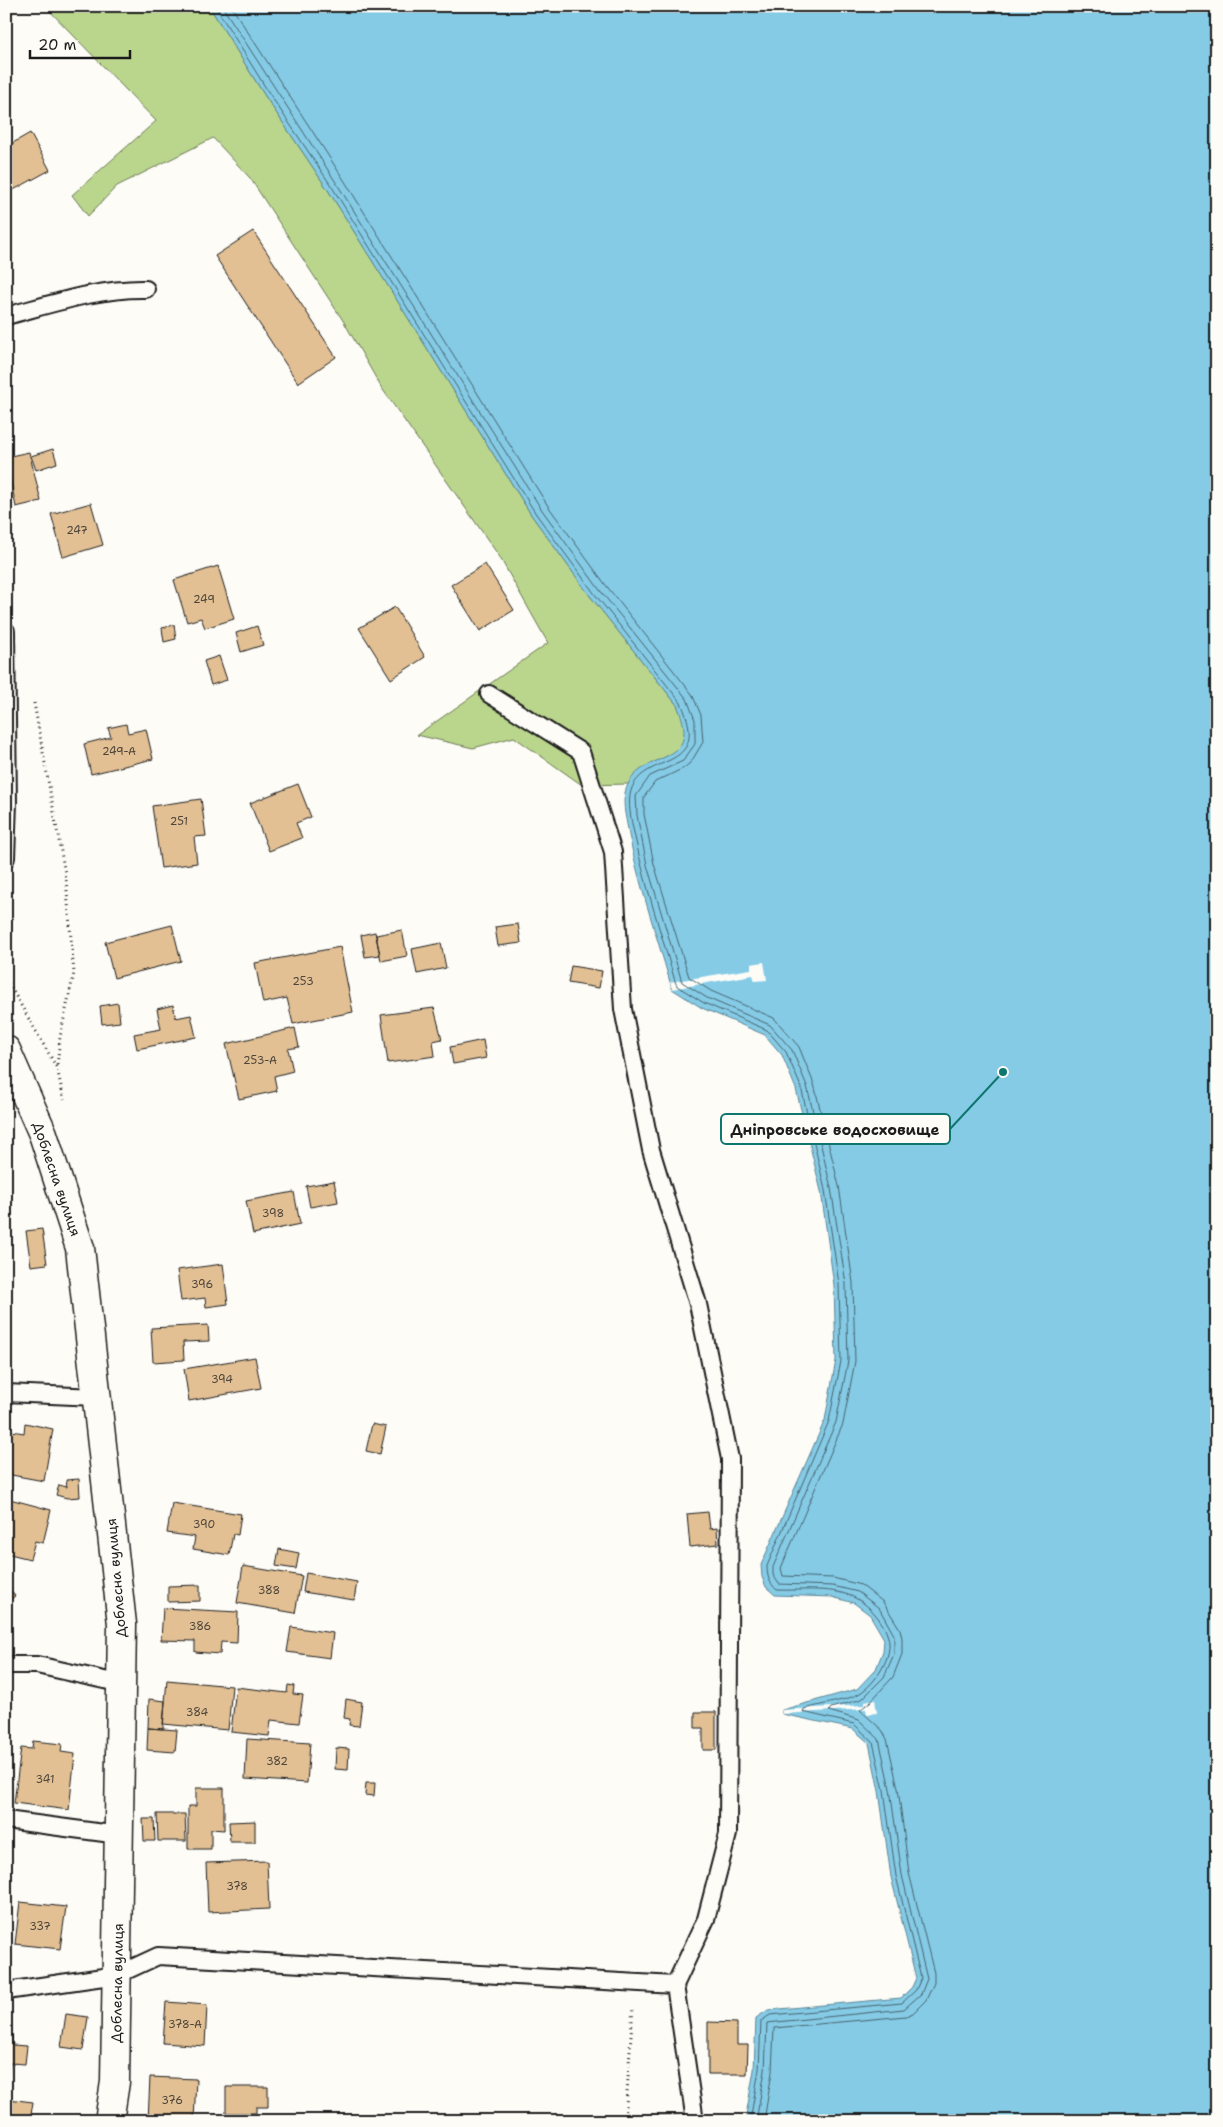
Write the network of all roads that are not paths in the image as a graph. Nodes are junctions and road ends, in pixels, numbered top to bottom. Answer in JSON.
{"nodes":[{"id":1,"x":146,"y":289,"type":"dead end"},
{"id":2,"x":6,"y":316,"type":"edge"},
{"id":3,"x":6,"y":631,"type":"edge"},
{"id":4,"x":489,"y":694,"type":"dead end"},
{"id":5,"x":6,"y":858,"type":"edge"},
{"id":6,"x":6,"y":1050,"type":"edge"},
{"id":7,"x":6,"y":1393,"type":"edge"},
{"id":8,"x":96,"y":1397,"type":"junction"},
{"id":9,"x":9,"y":1665,"type":"dead end"},
{"id":10,"x":122,"y":1684,"type":"junction"},
{"id":11,"x":6,"y":1820,"type":"edge"},
{"id":12,"x":119,"y":1835,"type":"junction"},
{"id":13,"x":117,"y":1975,"type":"junction"},
{"id":14,"x":675,"y":1985,"type":"junction"},
{"id":15,"x":6,"y":1991,"type":"edge"},
{"id":16,"x":110,"y":2121,"type":"edge"},
{"id":17,"x":695,"y":2121,"type":"edge"}],
"edges":[{"from":1,"to":2,"type":"lane"},
{"from":3,"to":5,"type":"lane"},
{"from":4,"to":14,"type":"lane"},
{"from":6,"to":8,"type":"street","name":"Доблесна вулиця"},
{"from":7,"to":8,"type":"lane"},
{"from":8,"to":10,"type":"street","name":"Доблесна вулиця"},
{"from":9,"to":10,"type":"lane"},
{"from":10,"to":12,"type":"street","name":"Доблесна вулиця"},
{"from":11,"to":12,"type":"lane"},
{"from":12,"to":13,"type":"street","name":"Доблесна вулиця"},
{"from":13,"to":14,"type":"lane"},
{"from":13,"to":15,"type":"lane"},
{"from":13,"to":16,"type":"street","name":"Доблесна вулиця"},
{"from":14,"to":17,"type":"lane"}]}
